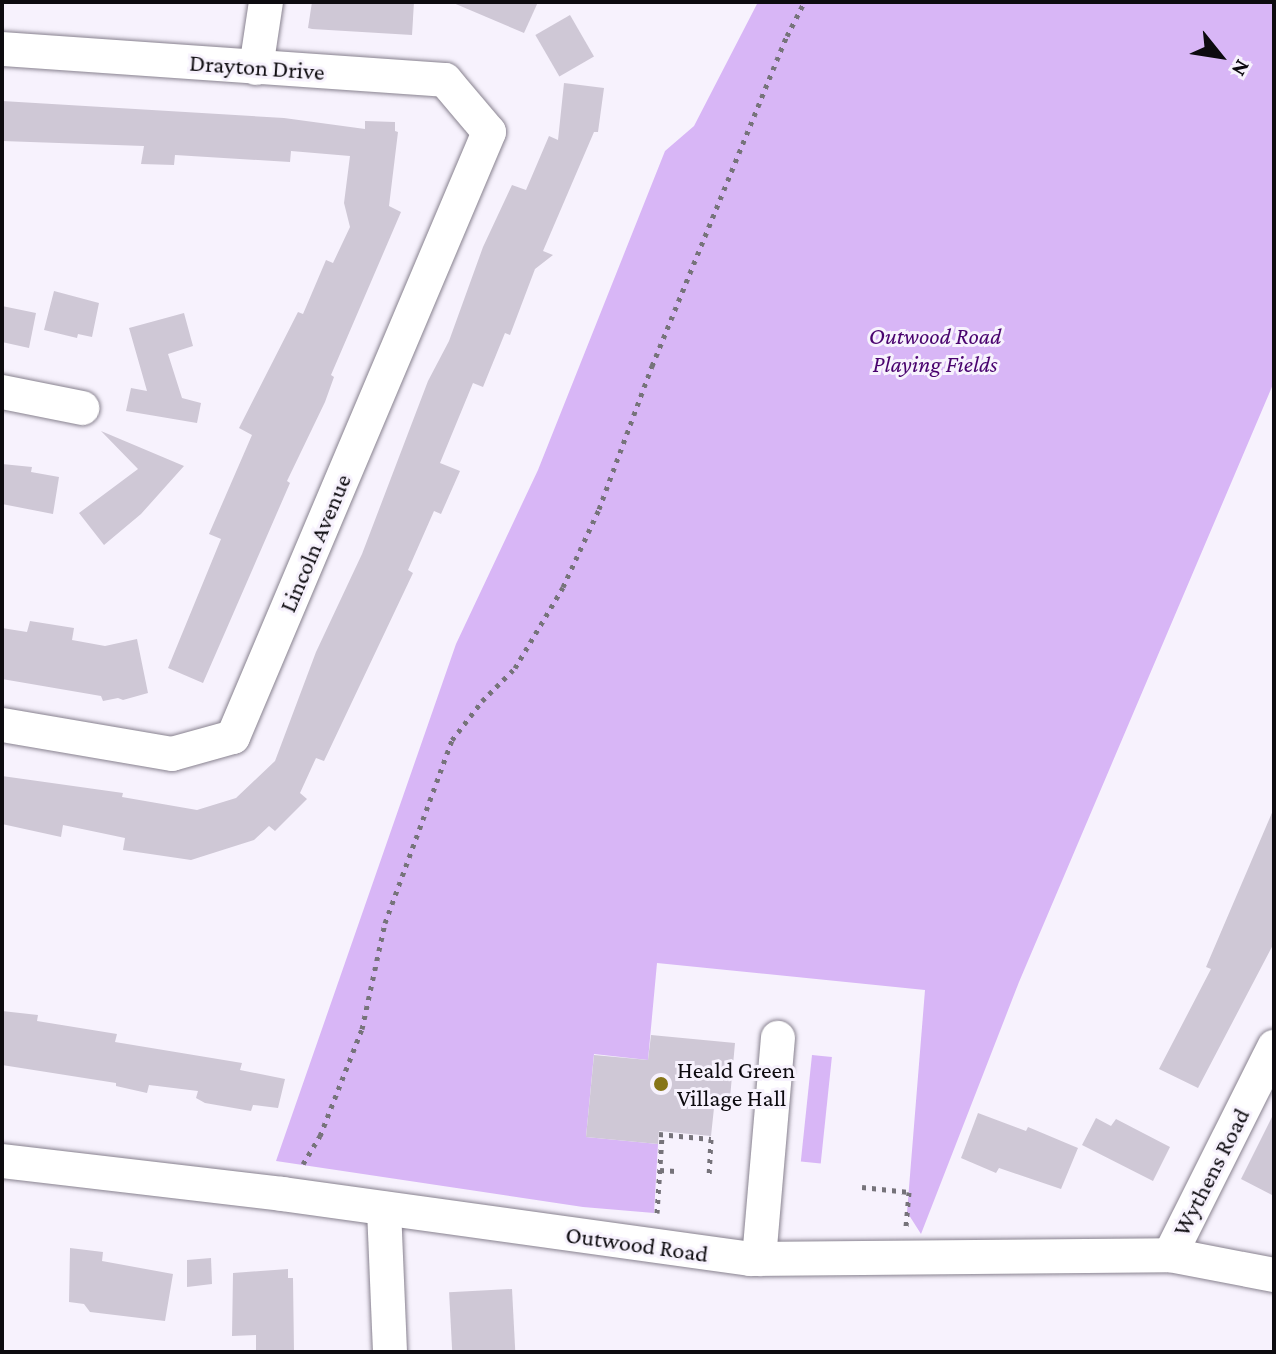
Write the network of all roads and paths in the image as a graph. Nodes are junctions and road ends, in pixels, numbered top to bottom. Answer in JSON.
{"nodes":[{"id":1,"x":266,"y":2,"type":"edge"},
{"id":2,"x":804,"y":2,"type":"edge"},
{"id":3,"x":2,"y":49,"type":"edge"},
{"id":4,"x":256,"y":68,"type":"junction"},
{"id":5,"x":489,"y":132,"type":"joint"},
{"id":6,"x":2,"y":392,"type":"edge"},
{"id":7,"x":82,"y":408,"type":"dead end"},
{"id":8,"x":2,"y":725,"type":"edge"},
{"id":9,"x":778,"y":1038,"type":"dead end"},
{"id":10,"x":1274,"y":1047,"type":"edge"},
{"id":11,"x":2,"y":1161,"type":"edge"},
{"id":12,"x":660,"y":1170,"type":"junction"},
{"id":13,"x":676,"y":1171,"type":"dead end"},
{"id":14,"x":709,"y":1174,"type":"dead end"},
{"id":15,"x":862,"y":1187,"type":"dead end"},
{"id":16,"x":282,"y":1194,"type":"junction"},
{"id":17,"x":384,"y":1209,"type":"junction"},
{"id":18,"x":654,"y":1246,"type":"junction"},
{"id":19,"x":1170,"y":1255,"type":"junction"},
{"id":20,"x":905,"y":1257,"type":"junction"},
{"id":21,"x":759,"y":1259,"type":"junction"},
{"id":22,"x":1274,"y":1275,"type":"edge"},
{"id":23,"x":390,"y":1352,"type":"edge"}],
"edges":[{"from":1,"to":4,"type":"street"},
{"from":2,"to":16,"type":"path"},
{"from":3,"to":4,"type":"street","name":"Drayton Drive"},
{"from":4,"to":5,"type":"street","name":"Drayton Drive"},
{"from":5,"to":8,"type":"street","name":"Lincoln Avenue"},
{"from":6,"to":7,"type":"street"},
{"from":9,"to":21,"type":"street"},
{"from":10,"to":19,"type":"street","name":"Wythens Road"},
{"from":11,"to":16,"type":"street","name":"Outwood Road"},
{"from":12,"to":13,"type":"path"},
{"from":12,"to":14,"type":"path"},
{"from":12,"to":18,"type":"path"},
{"from":15,"to":20,"type":"path"},
{"from":16,"to":17,"type":"street","name":"Outwood Road"},
{"from":17,"to":18,"type":"street","name":"Outwood Road"},
{"from":17,"to":23,"type":"street"},
{"from":18,"to":21,"type":"street","name":"Outwood Road"},
{"from":19,"to":20,"type":"street","name":"Outwood Road"},
{"from":19,"to":22,"type":"street","name":"Outwood Road"},
{"from":20,"to":21,"type":"street","name":"Outwood Road"}]}
